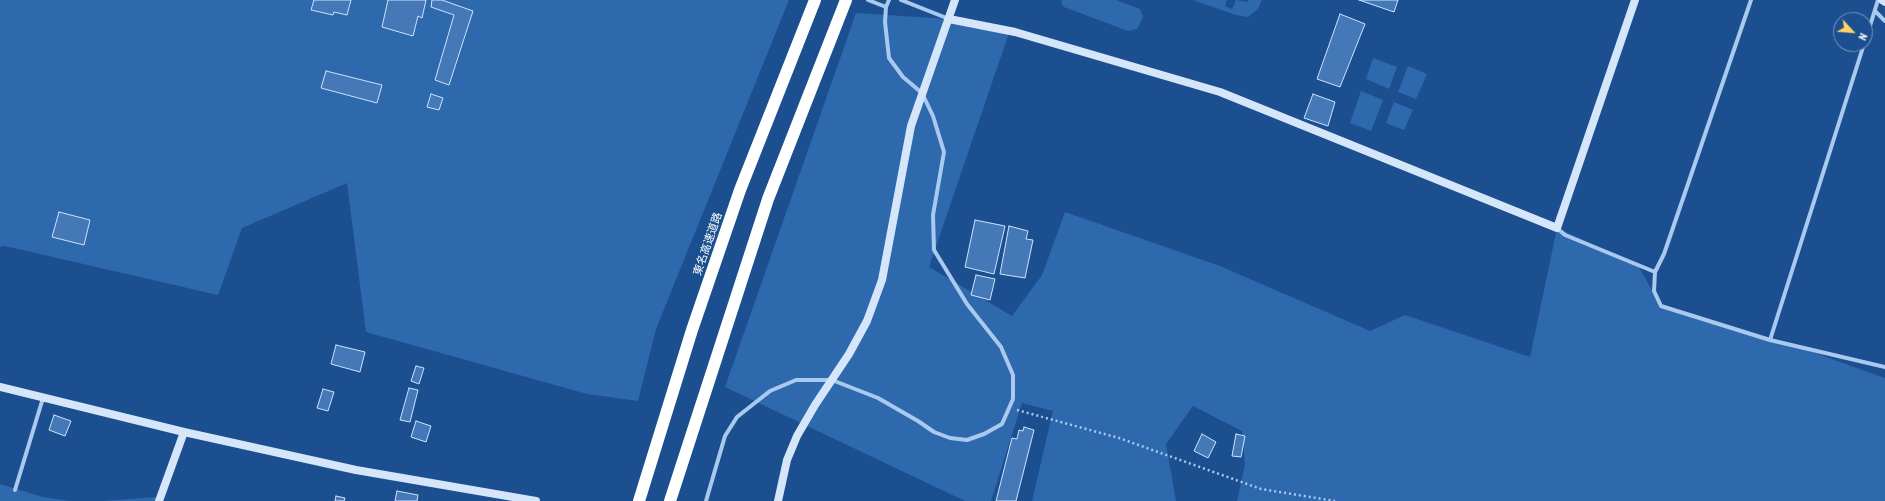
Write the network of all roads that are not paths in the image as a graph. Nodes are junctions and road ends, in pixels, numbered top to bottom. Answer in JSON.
{"nodes":[{"id":1,"x":815,"y":0,"type":"edge"},
{"id":2,"x":846,"y":0,"type":"edge"},
{"id":3,"x":868,"y":0,"type":"edge"},
{"id":4,"x":889,"y":0,"type":"edge"},
{"id":5,"x":900,"y":0,"type":"edge"},
{"id":6,"x":955,"y":0,"type":"edge"},
{"id":7,"x":1635,"y":0,"type":"edge"},
{"id":8,"x":1751,"y":0,"type":"edge"},
{"id":9,"x":1878,"y":0,"type":"edge"},
{"id":10,"x":1882,"y":0,"type":"edge"},
{"id":11,"x":1885,"y":2,"type":"edge"},
{"id":12,"x":886,"y":8,"type":"junction"},
{"id":13,"x":1875,"y":12,"type":"junction"},
{"id":14,"x":1873,"y":18,"type":"edge"},
{"id":15,"x":949,"y":19,"type":"junction"},
{"id":16,"x":1885,"y":21,"type":"edge"},
{"id":17,"x":1862,"y":52,"type":"edge"},
{"id":18,"x":922,"y":93,"type":"junction"},
{"id":19,"x":1557,"y":228,"type":"junction"},
{"id":20,"x":1655,"y":272,"type":"junction"},
{"id":21,"x":1770,"y":340,"type":"junction"},
{"id":22,"x":1885,"y":367,"type":"edge"},
{"id":23,"x":832,"y":380,"type":"junction"},
{"id":24,"x":0,"y":387,"type":"edge"},
{"id":25,"x":43,"y":398,"type":"junction"},
{"id":26,"x":184,"y":432,"type":"junction"},
{"id":27,"x":15,"y":490,"type":"dead end"},
{"id":28,"x":159,"y":501,"type":"edge"},
{"id":29,"x":536,"y":501,"type":"edge"},
{"id":30,"x":639,"y":501,"type":"edge"},
{"id":31,"x":670,"y":501,"type":"edge"},
{"id":32,"x":706,"y":501,"type":"edge"},
{"id":33,"x":778,"y":501,"type":"edge"}],
"edges":[{"from":1,"to":30,"type":"highway","name":"東名高速道路"},
{"from":2,"to":31,"type":"highway"},
{"from":3,"to":12,"type":"street"},
{"from":4,"to":12,"type":"street"},
{"from":5,"to":15,"type":"street"},
{"from":6,"to":15,"type":"street"},
{"from":7,"to":19,"type":"street"},
{"from":8,"to":20,"type":"street"},
{"from":9,"to":13,"type":"street"},
{"from":10,"to":11,"type":"street"},
{"from":12,"to":18,"type":"street"},
{"from":13,"to":14,"type":"street"},
{"from":13,"to":16,"type":"street"},
{"from":15,"to":18,"type":"street"},
{"from":15,"to":19,"type":"street"},
{"from":17,"to":21,"type":"street"},
{"from":18,"to":23,"type":"street"},
{"from":18,"to":23,"type":"street"},
{"from":19,"to":20,"type":"street"},
{"from":20,"to":21,"type":"street"},
{"from":21,"to":22,"type":"street"},
{"from":23,"to":32,"type":"street"},
{"from":23,"to":33,"type":"street"},
{"from":24,"to":25,"type":"street"},
{"from":25,"to":26,"type":"street"},
{"from":25,"to":27,"type":"street"},
{"from":26,"to":28,"type":"street"},
{"from":26,"to":29,"type":"street"}]}
